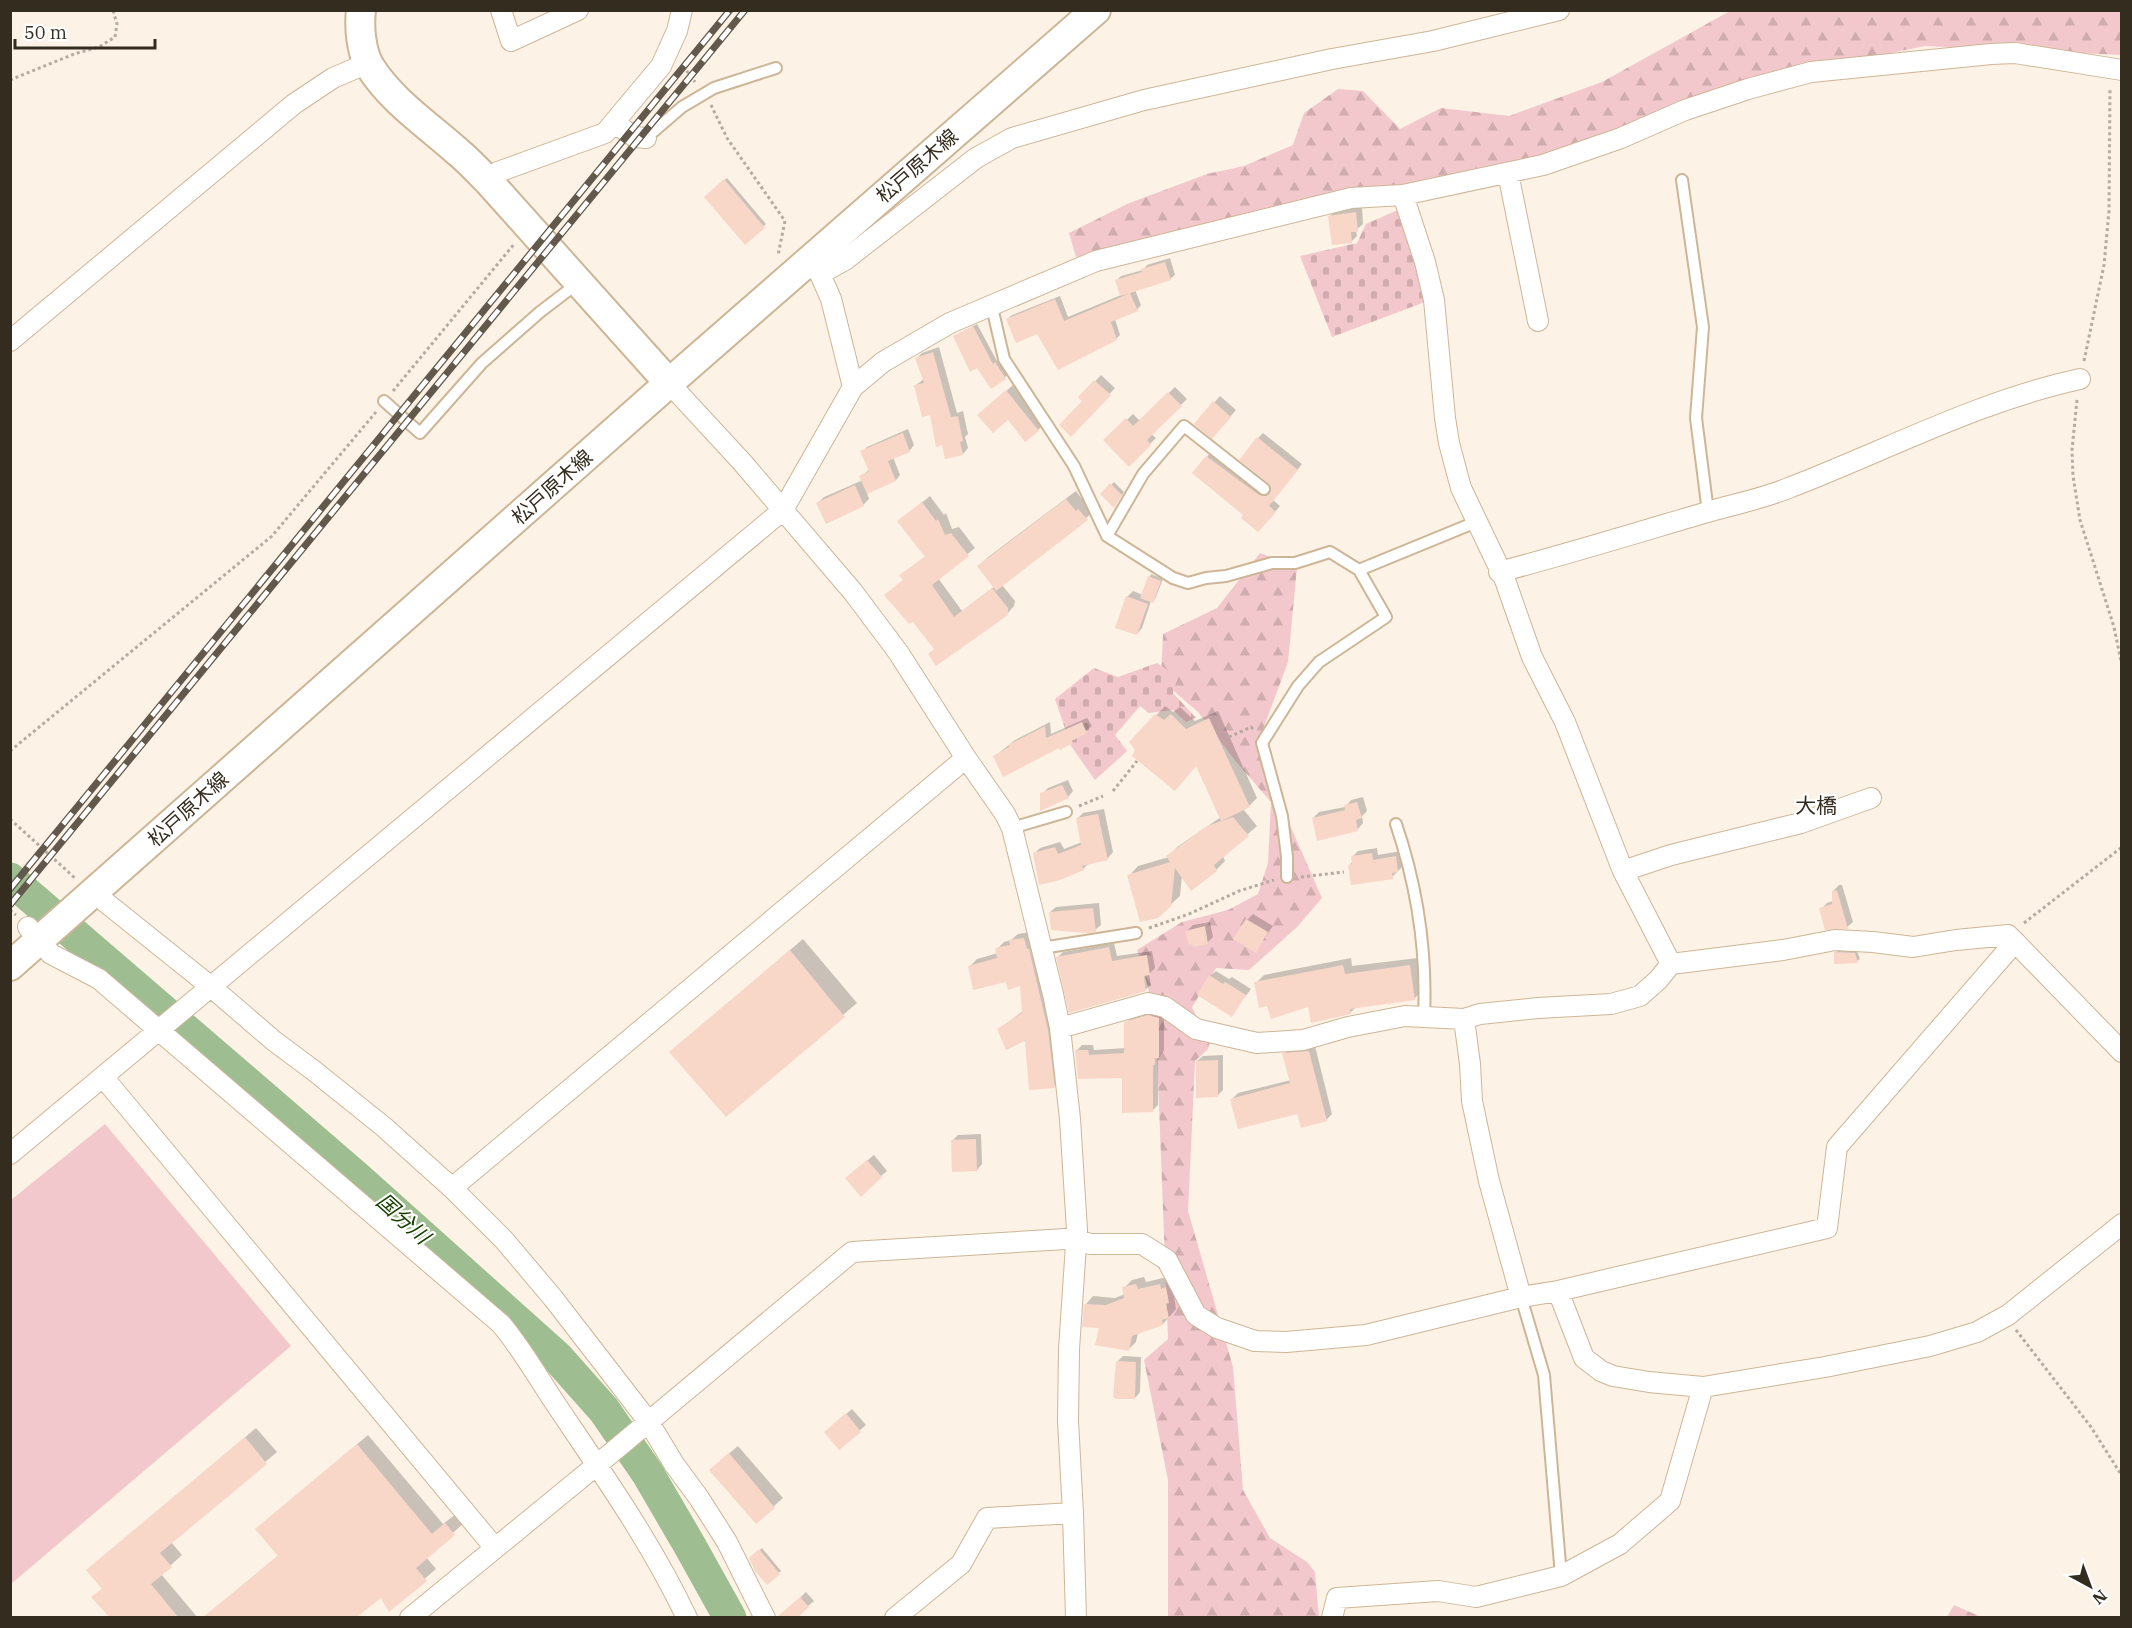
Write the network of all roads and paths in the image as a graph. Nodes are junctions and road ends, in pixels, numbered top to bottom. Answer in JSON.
{"nodes":[{"id":1,"x":113,"y":10,"type":"edge"},
{"id":2,"x":361,"y":10,"type":"edge"},
{"id":3,"x":501,"y":10,"type":"edge"},
{"id":4,"x":578,"y":10,"type":"edge"},
{"id":5,"x":682,"y":10,"type":"edge"},
{"id":6,"x":1096,"y":10,"type":"edge"},
{"id":7,"x":1559,"y":10,"type":"edge"},
{"id":8,"x":368,"y":63,"type":"junction"},
{"id":9,"x":682,"y":66,"type":"dead end"},
{"id":10,"x":777,"y":68,"type":"dead end"},
{"id":11,"x":2121,"y":70,"type":"edge"},
{"id":12,"x":10,"y":80,"type":"edge"},
{"id":13,"x":696,"y":82,"type":"dead end"},
{"id":14,"x":706,"y":97,"type":"dead end"},
{"id":15,"x":614,"y":123,"type":"junction"},
{"id":16,"x":646,"y":138,"type":"joint"},
{"id":17,"x":1508,"y":173,"type":"junction"},
{"id":18,"x":1682,"y":180,"type":"dead end"},
{"id":19,"x":488,"y":181,"type":"junction"},
{"id":20,"x":1403,"y":195,"type":"junction"},
{"id":21,"x":527,"y":228,"type":"junction"},
{"id":22,"x":777,"y":259,"type":"dead end"},
{"id":23,"x":815,"y":267,"type":"junction"},
{"id":24,"x":578,"y":283,"type":"junction"},
{"id":25,"x":992,"y":307,"type":"junction"},
{"id":26,"x":1538,"y":321,"type":"dead end"},
{"id":27,"x":10,"y":341,"type":"edge"},
{"id":28,"x":2080,"y":379,"type":"dead end"},
{"id":29,"x":669,"y":383,"type":"junction"},
{"id":30,"x":853,"y":387,"type":"junction"},
{"id":31,"x":384,"y":401,"type":"junction"},
{"id":32,"x":1264,"y":489,"type":"dead end"},
{"id":33,"x":783,"y":510,"type":"junction"},
{"id":34,"x":1708,"y":512,"type":"junction"},
{"id":35,"x":1476,"y":522,"type":"junction"},
{"id":36,"x":1107,"y":536,"type":"junction"},
{"id":37,"x":1359,"y":570,"type":"junction"},
{"id":38,"x":1499,"y":572,"type":"junction"},
{"id":39,"x":1229,"y":737,"type":"dead end"},
{"id":40,"x":1263,"y":743,"type":"junction"},
{"id":41,"x":10,"y":751,"type":"edge"},
{"id":42,"x":966,"y":758,"type":"junction"},
{"id":43,"x":1137,"y":761,"type":"dead end"},
{"id":44,"x":1113,"y":791,"type":"dead end"},
{"id":45,"x":1102,"y":796,"type":"dead end"},
{"id":46,"x":1871,"y":798,"type":"dead end"},
{"id":47,"x":1066,"y":812,"type":"joint"},
{"id":48,"x":10,"y":819,"type":"edge"},
{"id":49,"x":1396,"y":824,"type":"dead end"},
{"id":50,"x":1012,"y":828,"type":"junction"},
{"id":51,"x":2121,"y":847,"type":"edge"},
{"id":52,"x":1623,"y":871,"type":"junction"},
{"id":53,"x":1344,"y":872,"type":"dead end"},
{"id":54,"x":1287,"y":878,"type":"junction"},
{"id":55,"x":94,"y":892,"type":"junction"},
{"id":56,"x":1136,"y":933,"type":"joint"},
{"id":57,"x":33,"y":934,"type":"junction"},
{"id":58,"x":2012,"y":939,"type":"junction"},
{"id":59,"x":1042,"y":948,"type":"junction"},
{"id":60,"x":1671,"y":964,"type":"junction"},
{"id":61,"x":10,"y":966,"type":"edge"},
{"id":62,"x":210,"y":986,"type":"junction"},
{"id":63,"x":1424,"y":1017,"type":"junction"},
{"id":64,"x":1464,"y":1019,"type":"junction"},
{"id":65,"x":1060,"y":1028,"type":"junction"},
{"id":66,"x":158,"y":1030,"type":"junction"},
{"id":67,"x":2121,"y":1052,"type":"edge"},
{"id":68,"x":103,"y":1077,"type":"junction"},
{"id":69,"x":10,"y":1154,"type":"edge"},
{"id":70,"x":452,"y":1188,"type":"junction"},
{"id":71,"x":2121,"y":1224,"type":"edge"},
{"id":72,"x":1076,"y":1239,"type":"junction"},
{"id":73,"x":1558,"y":1291,"type":"junction"},
{"id":74,"x":1521,"y":1297,"type":"junction"},
{"id":75,"x":2005,"y":1317,"type":"junction"},
{"id":76,"x":1703,"y":1387,"type":"junction"},
{"id":77,"x":644,"y":1425,"type":"junction"},
{"id":78,"x":603,"y":1460,"type":"junction"},
{"id":79,"x":2121,"y":1476,"type":"edge"},
{"id":80,"x":1073,"y":1514,"type":"junction"},
{"id":81,"x":495,"y":1548,"type":"junction"},
{"id":82,"x":1561,"y":1575,"type":"junction"},
{"id":83,"x":410,"y":1617,"type":"edge"},
{"id":84,"x":687,"y":1617,"type":"edge"},
{"id":85,"x":765,"y":1617,"type":"edge"},
{"id":86,"x":895,"y":1617,"type":"edge"},
{"id":87,"x":1076,"y":1617,"type":"edge"},
{"id":88,"x":1332,"y":1617,"type":"edge"}],
"edges":[{"from":1,"to":12,"type":"path"},
{"from":2,"to":8,"type":"main road"},
{"from":3,"to":4,"type":"street"},
{"from":5,"to":15,"type":"street"},
{"from":6,"to":23,"type":"main road","name":"松戸原木線"},
{"from":7,"to":23,"type":"street"},
{"from":8,"to":19,"type":"main road"},
{"from":8,"to":27,"type":"street"},
{"from":9,"to":13,"type":"path"},
{"from":10,"to":16,"type":"lane"},
{"from":11,"to":17,"type":"street"},
{"from":14,"to":22,"type":"path"},
{"from":15,"to":16,"type":"street"},
{"from":15,"to":19,"type":"street"},
{"from":17,"to":20,"type":"street"},
{"from":17,"to":26,"type":"street"},
{"from":18,"to":34,"type":"lane"},
{"from":19,"to":21,"type":"main road"},
{"from":20,"to":25,"type":"street"},
{"from":20,"to":35,"type":"street"},
{"from":21,"to":24,"type":"main road"},
{"from":21,"to":31,"type":"path"},
{"from":23,"to":29,"type":"main road","name":"松戸原木線"},
{"from":23,"to":30,"type":"street"},
{"from":24,"to":29,"type":"main road"},
{"from":24,"to":31,"type":"lane"},
{"from":25,"to":30,"type":"street"},
{"from":25,"to":36,"type":"lane"},
{"from":28,"to":34,"type":"street"},
{"from":29,"to":33,"type":"street"},
{"from":29,"to":55,"type":"main road","name":"松戸原木線"},
{"from":30,"to":33,"type":"street"},
{"from":31,"to":41,"type":"path"},
{"from":32,"to":36,"type":"lane"},
{"from":33,"to":42,"type":"street"},
{"from":33,"to":62,"type":"street"},
{"from":34,"to":38,"type":"street"},
{"from":35,"to":37,"type":"lane"},
{"from":35,"to":38,"type":"street"},
{"from":36,"to":37,"type":"lane"},
{"from":37,"to":40,"type":"lane"},
{"from":38,"to":52,"type":"street"},
{"from":39,"to":40,"type":"path"},
{"from":40,"to":54,"type":"lane"},
{"from":42,"to":50,"type":"street"},
{"from":42,"to":70,"type":"street"},
{"from":43,"to":44,"type":"path"},
{"from":45,"to":47,"type":"path"},
{"from":46,"to":52,"type":"street"},
{"from":47,"to":50,"type":"lane"},
{"from":48,"to":55,"type":"path"},
{"from":49,"to":63,"type":"lane"},
{"from":50,"to":59,"type":"street"},
{"from":51,"to":58,"type":"path"},
{"from":52,"to":60,"type":"street"},
{"from":53,"to":54,"type":"path"},
{"from":54,"to":56,"type":"path"},
{"from":55,"to":57,"type":"main road","name":"松戸原木線"},
{"from":55,"to":62,"type":"street"},
{"from":56,"to":59,"type":"lane"},
{"from":57,"to":61,"type":"main road","name":"松戸原木線"},
{"from":57,"to":66,"type":"street"},
{"from":58,"to":60,"type":"street"},
{"from":58,"to":67,"type":"street"},
{"from":58,"to":73,"type":"street"},
{"from":59,"to":65,"type":"street"},
{"from":60,"to":64,"type":"street"},
{"from":62,"to":66,"type":"street"},
{"from":62,"to":70,"type":"street"},
{"from":63,"to":64,"type":"street"},
{"from":63,"to":65,"type":"street"},
{"from":64,"to":74,"type":"street"},
{"from":65,"to":72,"type":"street"},
{"from":66,"to":68,"type":"street"},
{"from":66,"to":78,"type":"street"},
{"from":68,"to":69,"type":"street"},
{"from":68,"to":81,"type":"street"},
{"from":70,"to":77,"type":"street"},
{"from":71,"to":75,"type":"street"},
{"from":72,"to":74,"type":"street"},
{"from":72,"to":77,"type":"street"},
{"from":72,"to":80,"type":"street"},
{"from":73,"to":74,"type":"street"},
{"from":73,"to":76,"type":"street"},
{"from":74,"to":82,"type":"lane"},
{"from":75,"to":76,"type":"street"},
{"from":75,"to":79,"type":"path"},
{"from":76,"to":82,"type":"street"},
{"from":77,"to":78,"type":"street"},
{"from":77,"to":85,"type":"street"},
{"from":78,"to":81,"type":"street"},
{"from":78,"to":84,"type":"street"},
{"from":80,"to":86,"type":"street"},
{"from":80,"to":87,"type":"street"},
{"from":81,"to":83,"type":"street"},
{"from":82,"to":88,"type":"street"}]}
